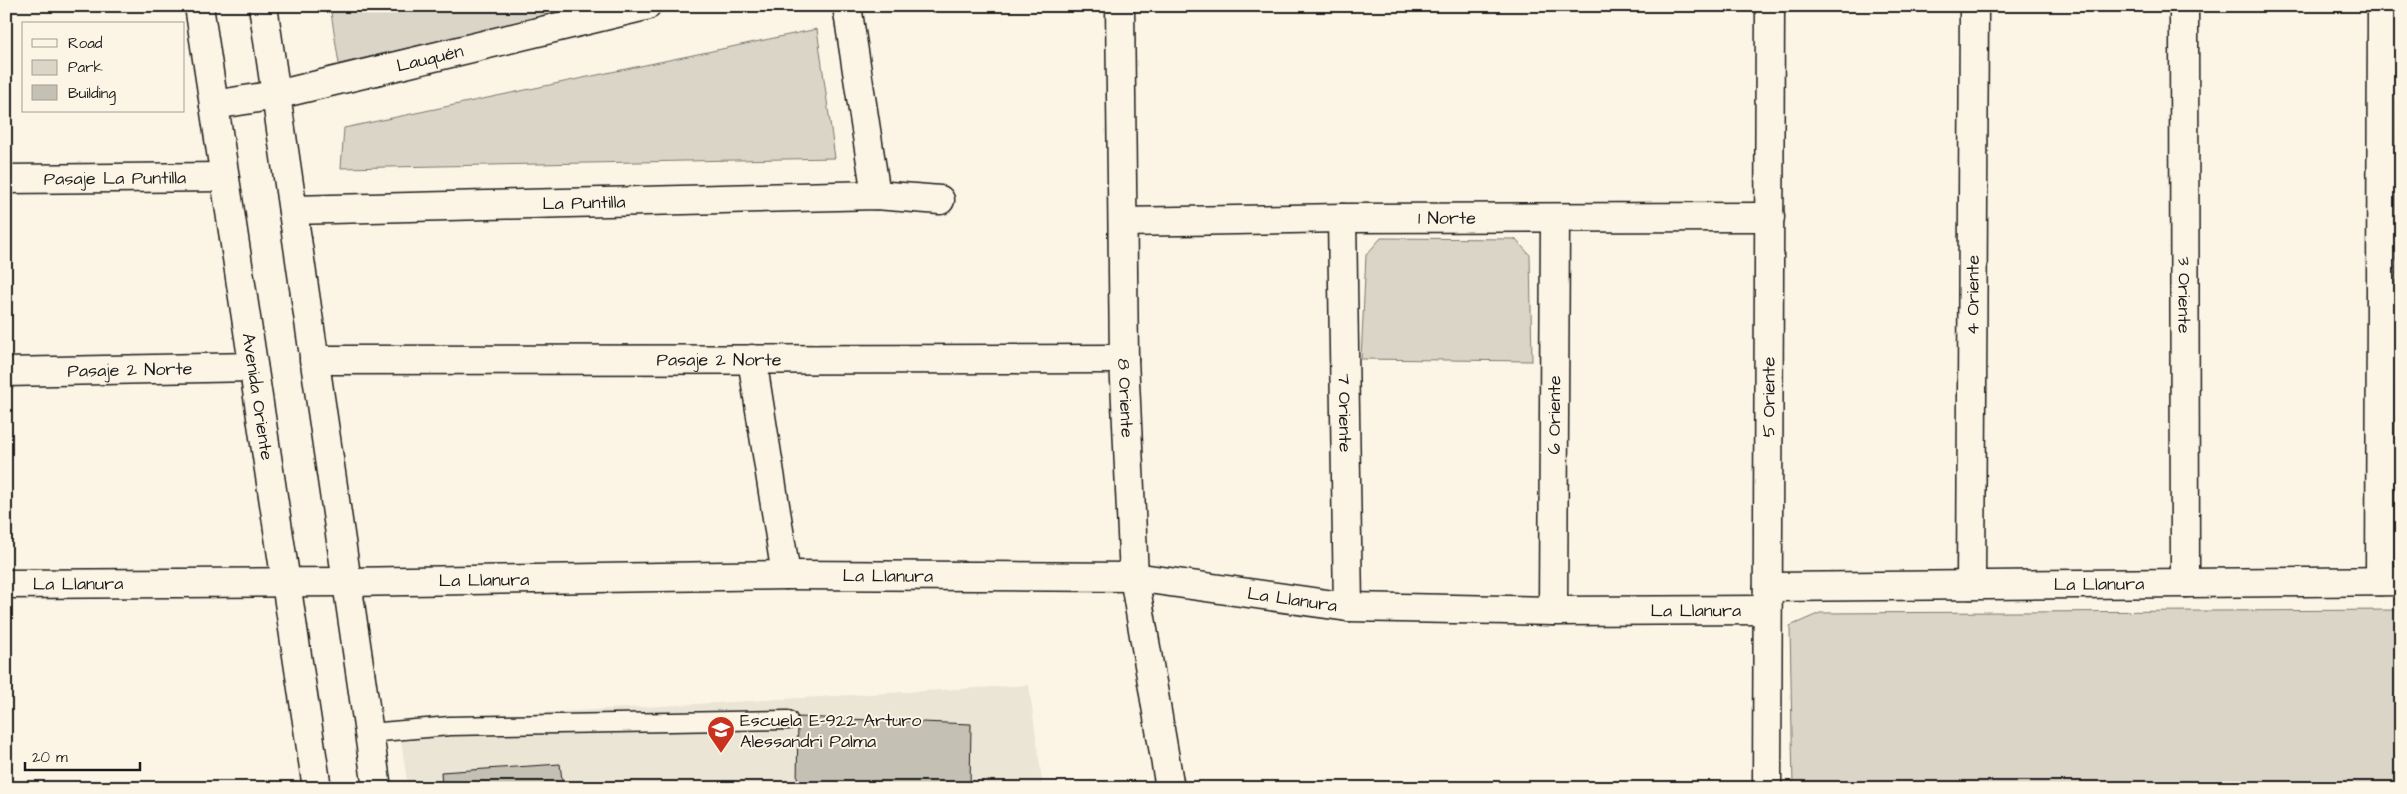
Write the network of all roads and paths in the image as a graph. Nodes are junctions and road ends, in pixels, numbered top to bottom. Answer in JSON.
{"nodes":[{"id":1,"x":199,"y":6,"type":"edge"},
{"id":2,"x":263,"y":6,"type":"edge"},
{"id":3,"x":646,"y":6,"type":"edge"},
{"id":4,"x":847,"y":6,"type":"edge"},
{"id":5,"x":1120,"y":6,"type":"edge"},
{"id":6,"x":1770,"y":6,"type":"edge"},
{"id":7,"x":1974,"y":6,"type":"edge"},
{"id":8,"x":2184,"y":6,"type":"edge"},
{"id":9,"x":2382,"y":6,"type":"edge"},
{"id":10,"x":602,"y":12,"type":"edge"},
{"id":11,"x":276,"y":95,"type":"junction"},
{"id":12,"x":214,"y":105,"type":"junction"},
{"id":13,"x":224,"y":177,"type":"junction"},
{"id":14,"x":6,"y":179,"type":"edge"},
{"id":15,"x":876,"y":195,"type":"junction"},
{"id":16,"x":940,"y":200,"type":"dead end"},
{"id":17,"x":293,"y":210,"type":"junction"},
{"id":18,"x":1770,"y":217,"type":"junction"},
{"id":19,"x":1342,"y":218,"type":"junction"},
{"id":20,"x":1555,"y":219,"type":"junction"},
{"id":21,"x":1123,"y":222,"type":"junction"},
{"id":22,"x":752,"y":359,"type":"junction"},
{"id":23,"x":1124,"y":359,"type":"junction"},
{"id":24,"x":314,"y":360,"type":"junction"},
{"id":25,"x":254,"y":367,"type":"junction"},
{"id":26,"x":6,"y":372,"type":"edge"},
{"id":27,"x":786,"y":575,"type":"junction"},
{"id":28,"x":1134,"y":577,"type":"junction"},
{"id":29,"x":2390,"y":581,"type":"edge"},
{"id":30,"x":286,"y":582,"type":"junction"},
{"id":31,"x":347,"y":582,"type":"junction"},
{"id":32,"x":2185,"y":583,"type":"junction"},
{"id":33,"x":6,"y":584,"type":"edge"},
{"id":34,"x":1971,"y":585,"type":"junction"},
{"id":35,"x":1768,"y":599,"type":"junction"},
{"id":36,"x":1348,"y":607,"type":"junction"},
{"id":37,"x":1553,"y":610,"type":"junction"},
{"id":38,"x":788,"y":720,"type":"dead end"},
{"id":39,"x":369,"y":733,"type":"junction"},
{"id":40,"x":317,"y":788,"type":"edge"},
{"id":41,"x":377,"y":788,"type":"edge"},
{"id":42,"x":1170,"y":788,"type":"edge"},
{"id":43,"x":1767,"y":788,"type":"edge"}],
"edges":[{"from":1,"to":12,"type":"street","name":"Avenida Oriente"},
{"from":2,"to":11,"type":"street"},
{"from":3,"to":10,"type":"street","name":"Lauquén"},
{"from":4,"to":15,"type":"street"},
{"from":5,"to":21,"type":"street","name":"8 Oriente"},
{"from":6,"to":18,"type":"street","name":"5 Oriente"},
{"from":7,"to":34,"type":"street","name":"4 Oriente"},
{"from":8,"to":32,"type":"street","name":"3 Oriente"},
{"from":9,"to":29,"type":"street"},
{"from":10,"to":11,"type":"street","name":"Lauquén"},
{"from":11,"to":12,"type":"street","name":"Lauquén"},
{"from":11,"to":17,"type":"street"},
{"from":12,"to":13,"type":"street","name":"Avenida Oriente"},
{"from":13,"to":14,"type":"street","name":"Pasaje La Puntilla"},
{"from":13,"to":25,"type":"street","name":"Avenida Oriente"},
{"from":15,"to":16,"type":"street","name":"La Puntilla"},
{"from":15,"to":17,"type":"street","name":"La Puntilla"},
{"from":17,"to":24,"type":"street"},
{"from":18,"to":20,"type":"street","name":"1 Norte"},
{"from":18,"to":35,"type":"street","name":"5 Oriente"},
{"from":19,"to":20,"type":"street","name":"1 Norte"},
{"from":19,"to":21,"type":"street","name":"1 Norte"},
{"from":19,"to":36,"type":"street","name":"7 Oriente"},
{"from":20,"to":37,"type":"street","name":"6 Oriente"},
{"from":21,"to":23,"type":"street","name":"8 Oriente"},
{"from":22,"to":23,"type":"street","name":"Pasaje 2 Norte"},
{"from":22,"to":24,"type":"street","name":"Pasaje 2 Norte"},
{"from":22,"to":27,"type":"street"},
{"from":23,"to":28,"type":"street","name":"8 Oriente"},
{"from":24,"to":31,"type":"street"},
{"from":25,"to":26,"type":"street","name":"Pasaje 2 Norte"},
{"from":25,"to":30,"type":"street","name":"Avenida Oriente"},
{"from":27,"to":28,"type":"street","name":"La Llanura"},
{"from":27,"to":31,"type":"street","name":"La Llanura"},
{"from":28,"to":36,"type":"street","name":"La Llanura"},
{"from":28,"to":42,"type":"street","name":"8 Oriente"},
{"from":29,"to":32,"type":"street","name":"La Llanura"},
{"from":30,"to":31,"type":"street","name":"La Llanura"},
{"from":30,"to":33,"type":"street","name":"La Llanura"},
{"from":30,"to":40,"type":"street","name":"Avenida Oriente"},
{"from":31,"to":39,"type":"street"},
{"from":32,"to":34,"type":"street","name":"La Llanura"},
{"from":34,"to":35,"type":"street","name":"La Llanura"},
{"from":35,"to":37,"type":"street","name":"La Llanura"},
{"from":35,"to":43,"type":"street","name":"5 Oriente"},
{"from":36,"to":37,"type":"street","name":"La Llanura"},
{"from":38,"to":39,"type":"lane"},
{"from":39,"to":41,"type":"street"}]}
